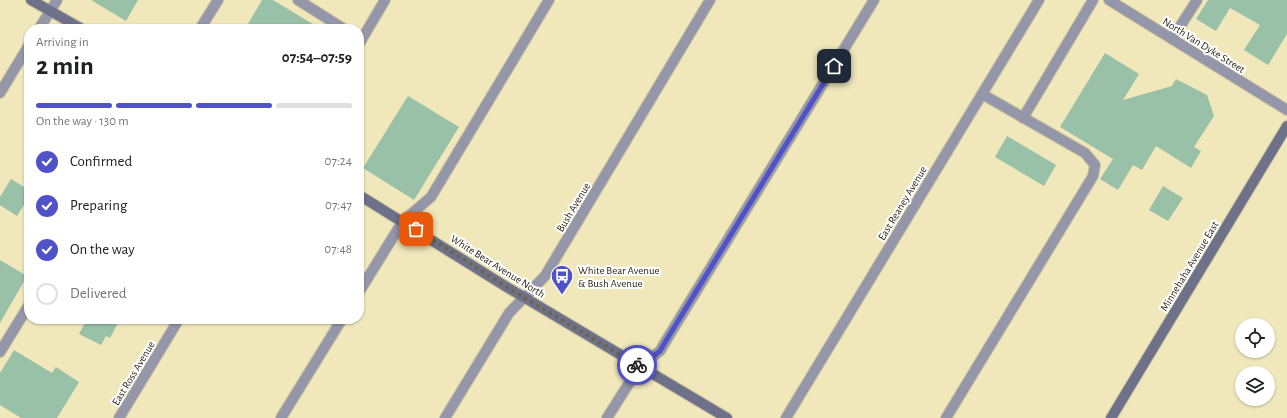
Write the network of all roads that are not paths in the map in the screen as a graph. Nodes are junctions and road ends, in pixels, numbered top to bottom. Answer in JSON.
{"nodes":[{"id":1,"x":31,"y":0,"type":"edge"},
{"id":2,"x":57,"y":0,"type":"edge"},
{"id":3,"x":218,"y":0,"type":"edge"},
{"id":4,"x":298,"y":0,"type":"edge"},
{"id":5,"x":385,"y":0,"type":"edge"},
{"id":6,"x":549,"y":0,"type":"edge"},
{"id":7,"x":710,"y":0,"type":"edge"},
{"id":8,"x":874,"y":0,"type":"edge"},
{"id":9,"x":1039,"y":0,"type":"edge"},
{"id":10,"x":1092,"y":0,"type":"edge"},
{"id":11,"x":1108,"y":0,"type":"edge"},
{"id":12,"x":1197,"y":0,"type":"edge"},
{"id":13,"x":50,"y":11,"type":"junction"},
{"id":14,"x":42,"y":24,"type":"edge"},
{"id":15,"x":73,"y":24,"type":"edge"},
{"id":16,"x":203,"y":24,"type":"edge"},
{"id":17,"x":336,"y":24,"type":"edge"},
{"id":18,"x":364,"y":35,"type":"edge"},
{"id":19,"x":1172,"y":39,"type":"junction"},
{"id":20,"x":24,"y":53,"type":"edge"},
{"id":21,"x":0,"y":93,"type":"edge"},
{"id":22,"x":982,"y":94,"type":"junction"},
{"id":23,"x":1287,"y":110,"type":"edge"},
{"id":24,"x":1023,"y":118,"type":"junction"},
{"id":25,"x":1287,"y":126,"type":"edge"},
{"id":26,"x":364,"y":198,"type":"edge"},
{"id":27,"x":403,"y":221,"type":"junction"},
{"id":28,"x":364,"y":284,"type":"edge"},
{"id":29,"x":525,"y":298,"type":"junction"},
{"id":30,"x":24,"y":313,"type":"edge"},
{"id":31,"x":176,"y":324,"type":"edge"},
{"id":32,"x":339,"y":324,"type":"edge"},
{"id":33,"x":0,"y":352,"type":"edge"},
{"id":34,"x":640,"y":366,"type":"junction"},
{"id":35,"x":119,"y":418,"type":"edge"},
{"id":36,"x":281,"y":418,"type":"edge"},
{"id":37,"x":445,"y":418,"type":"edge"},
{"id":38,"x":607,"y":418,"type":"edge"},
{"id":39,"x":727,"y":418,"type":"edge"},
{"id":40,"x":786,"y":418,"type":"edge"},
{"id":41,"x":946,"y":418,"type":"edge"},
{"id":42,"x":1111,"y":418,"type":"edge"}],
"edges":[{"from":1,"to":13,"type":"main road"},
{"from":2,"to":13,"type":"street"},
{"from":3,"to":16,"type":"street"},
{"from":4,"to":17,"type":"street"},
{"from":5,"to":18,"type":"street"},
{"from":6,"to":27,"type":"street"},
{"from":7,"to":29,"type":"street","name":"Bush Avenue"},
{"from":8,"to":34,"type":"street"},
{"from":9,"to":22,"type":"street","name":"East Reaney Avenue"},
{"from":10,"to":24,"type":"street"},
{"from":11,"to":19,"type":"street","name":"North Van Dyke Street"},
{"from":12,"to":19,"type":"street"},
{"from":13,"to":14,"type":"street"},
{"from":13,"to":15,"type":"main road"},
{"from":19,"to":23,"type":"street","name":"North Van Dyke Street"},
{"from":20,"to":21,"type":"street"},
{"from":22,"to":24,"type":"street"},
{"from":22,"to":40,"type":"street","name":"East Reaney Avenue"},
{"from":24,"to":41,"type":"street"},
{"from":25,"to":42,"type":"main road","name":"Minnehaha Avenue East"},
{"from":26,"to":27,"type":"main road","name":"White Bear Avenue North"},
{"from":27,"to":28,"type":"street"},
{"from":27,"to":29,"type":"main road","name":"White Bear Avenue North"},
{"from":29,"to":34,"type":"main road","name":"White Bear Avenue North"},
{"from":29,"to":37,"type":"street","name":"Bush Avenue"},
{"from":30,"to":33,"type":"street"},
{"from":31,"to":35,"type":"street","name":"East Ross Avenue"},
{"from":32,"to":36,"type":"street"},
{"from":34,"to":38,"type":"street"},
{"from":34,"to":39,"type":"main road","name":"White Bear Avenue North"}]}
